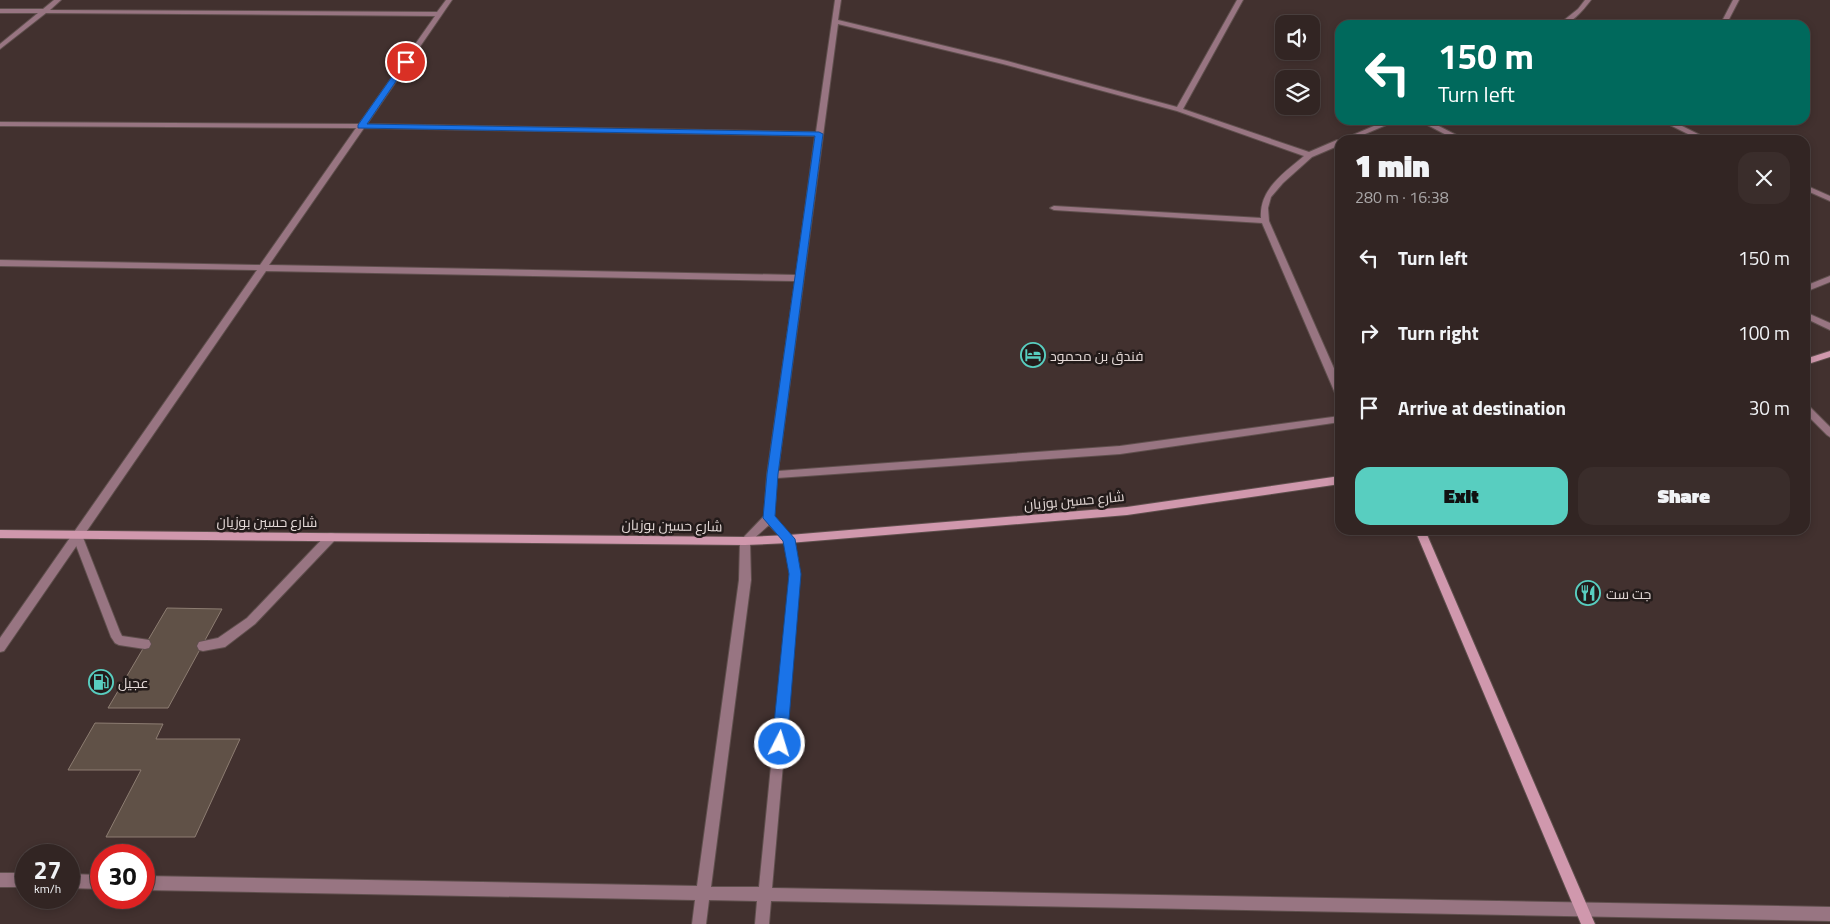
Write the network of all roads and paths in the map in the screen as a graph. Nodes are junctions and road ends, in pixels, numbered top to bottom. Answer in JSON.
{"nodes":[{"id":1,"x":58,"y":0,"type":"edge"},
{"id":2,"x":449,"y":0,"type":"edge"},
{"id":3,"x":838,"y":0,"type":"edge"},
{"id":4,"x":1240,"y":0,"type":"edge"},
{"id":5,"x":1588,"y":0,"type":"edge"},
{"id":6,"x":1736,"y":0,"type":"edge"},
{"id":7,"x":0,"y":11,"type":"edge"},
{"id":8,"x":45,"y":11,"type":"junction"},
{"id":9,"x":439,"y":14,"type":"junction"},
{"id":10,"x":1567,"y":20,"type":"edge"},
{"id":11,"x":1726,"y":20,"type":"edge"},
{"id":12,"x":835,"y":21,"type":"junction"},
{"id":13,"x":0,"y":47,"type":"edge"},
{"id":14,"x":1179,"y":110,"type":"junction"},
{"id":15,"x":0,"y":124,"type":"edge"},
{"id":16,"x":1382,"y":125,"type":"edge"},
{"id":17,"x":1432,"y":125,"type":"edge"},
{"id":18,"x":1674,"y":125,"type":"edge"},
{"id":19,"x":361,"y":126,"type":"junction"},
{"id":20,"x":819,"y":134,"type":"junction"},
{"id":21,"x":1357,"y":135,"type":"edge"},
{"id":22,"x":1452,"y":135,"type":"edge"},
{"id":23,"x":1696,"y":135,"type":"edge"},
{"id":24,"x":1335,"y":144,"type":"edge"},
{"id":25,"x":1309,"y":155,"type":"junction"},
{"id":26,"x":1810,"y":189,"type":"edge"},
{"id":27,"x":1830,"y":199,"type":"edge"},
{"id":28,"x":1054,"y":208,"type":"dead end"},
{"id":29,"x":1265,"y":221,"type":"junction"},
{"id":30,"x":0,"y":263,"type":"edge"},
{"id":31,"x":263,"y":268,"type":"junction"},
{"id":32,"x":799,"y":278,"type":"junction"},
{"id":33,"x":1830,"y":279,"type":"edge"},
{"id":34,"x":1810,"y":287,"type":"edge"},
{"id":35,"x":1810,"y":317,"type":"edge"},
{"id":36,"x":1830,"y":327,"type":"edge"},
{"id":37,"x":1830,"y":354,"type":"edge"},
{"id":38,"x":1810,"y":360,"type":"edge"},
{"id":39,"x":1335,"y":382,"type":"edge"},
{"id":40,"x":1810,"y":412,"type":"edge"},
{"id":41,"x":1335,"y":420,"type":"edge"},
{"id":42,"x":1830,"y":433,"type":"edge"},
{"id":43,"x":772,"y":474,"type":"junction"},
{"id":44,"x":1335,"y":481,"type":"edge"},
{"id":45,"x":769,"y":518,"type":"junction"},
{"id":46,"x":0,"y":534,"type":"edge"},
{"id":47,"x":77,"y":535,"type":"junction"},
{"id":48,"x":1422,"y":535,"type":"edge"},
{"id":49,"x":331,"y":537,"type":"junction"},
{"id":50,"x":789,"y":539,"type":"junction"},
{"id":51,"x":745,"y":541,"type":"junction"},
{"id":52,"x":145,"y":644,"type":"dead end"},
{"id":53,"x":203,"y":646,"type":"dead end"},
{"id":54,"x":0,"y":647,"type":"edge"},
{"id":55,"x":0,"y":880,"type":"edge"},
{"id":56,"x":15,"y":880,"type":"edge"},
{"id":57,"x":155,"y":883,"type":"edge"},
{"id":58,"x":704,"y":893,"type":"junction"},
{"id":59,"x":766,"y":894,"type":"junction"},
{"id":60,"x":1583,"y":910,"type":"junction"},
{"id":61,"x":1830,"y":914,"type":"edge"},
{"id":62,"x":699,"y":924,"type":"edge"},
{"id":63,"x":762,"y":924,"type":"edge"},
{"id":64,"x":1588,"y":924,"type":"edge"}],
"edges":[{"from":1,"to":8,"type":"street"},
{"from":2,"to":9,"type":"street"},
{"from":3,"to":12,"type":"street"},
{"from":4,"to":14,"type":"street"},
{"from":5,"to":10,"type":"street"},
{"from":6,"to":11,"type":"street"},
{"from":7,"to":8,"type":"street"},
{"from":8,"to":9,"type":"street"},
{"from":8,"to":13,"type":"street"},
{"from":9,"to":19,"type":"street"},
{"from":12,"to":14,"type":"street"},
{"from":12,"to":20,"type":"street"},
{"from":14,"to":25,"type":"street"},
{"from":15,"to":19,"type":"street"},
{"from":16,"to":21,"type":"street"},
{"from":17,"to":22,"type":"street"},
{"from":18,"to":23,"type":"street"},
{"from":19,"to":20,"type":"street"},
{"from":19,"to":31,"type":"street"},
{"from":20,"to":32,"type":"street"},
{"from":24,"to":25,"type":"street"},
{"from":25,"to":29,"type":"street"},
{"from":26,"to":27,"type":"street"},
{"from":28,"to":29,"type":"street"},
{"from":29,"to":39,"type":"street"},
{"from":30,"to":31,"type":"street"},
{"from":31,"to":32,"type":"street"},
{"from":31,"to":47,"type":"street"},
{"from":32,"to":43,"type":"street"},
{"from":33,"to":34,"type":"street"},
{"from":35,"to":36,"type":"street"},
{"from":37,"to":38,"type":"main road"},
{"from":40,"to":42,"type":"street"},
{"from":41,"to":43,"type":"street"},
{"from":43,"to":45,"type":"street"},
{"from":44,"to":50,"type":"main road","name":"شارع حسين بوزيان"},
{"from":45,"to":50,"type":"street"},
{"from":45,"to":51,"type":"street"},
{"from":46,"to":47,"type":"main road","name":"شارع حسين بوزيان"},
{"from":47,"to":49,"type":"main road","name":"شارع حسين بوزيان"},
{"from":47,"to":52,"type":"street"},
{"from":47,"to":54,"type":"street"},
{"from":48,"to":60,"type":"main road"},
{"from":49,"to":51,"type":"main road","name":"شارع حسين بوزيان"},
{"from":49,"to":53,"type":"street"},
{"from":50,"to":51,"type":"main road","name":"شارع حسين بوزيان"},
{"from":50,"to":59,"type":"street"},
{"from":51,"to":58,"type":"street"},
{"from":55,"to":56,"type":"street"},
{"from":57,"to":58,"type":"street"},
{"from":58,"to":59,"type":"street"},
{"from":58,"to":62,"type":"street"},
{"from":59,"to":60,"type":"street"},
{"from":59,"to":63,"type":"street"},
{"from":60,"to":61,"type":"street"},
{"from":60,"to":64,"type":"main road"}]}
